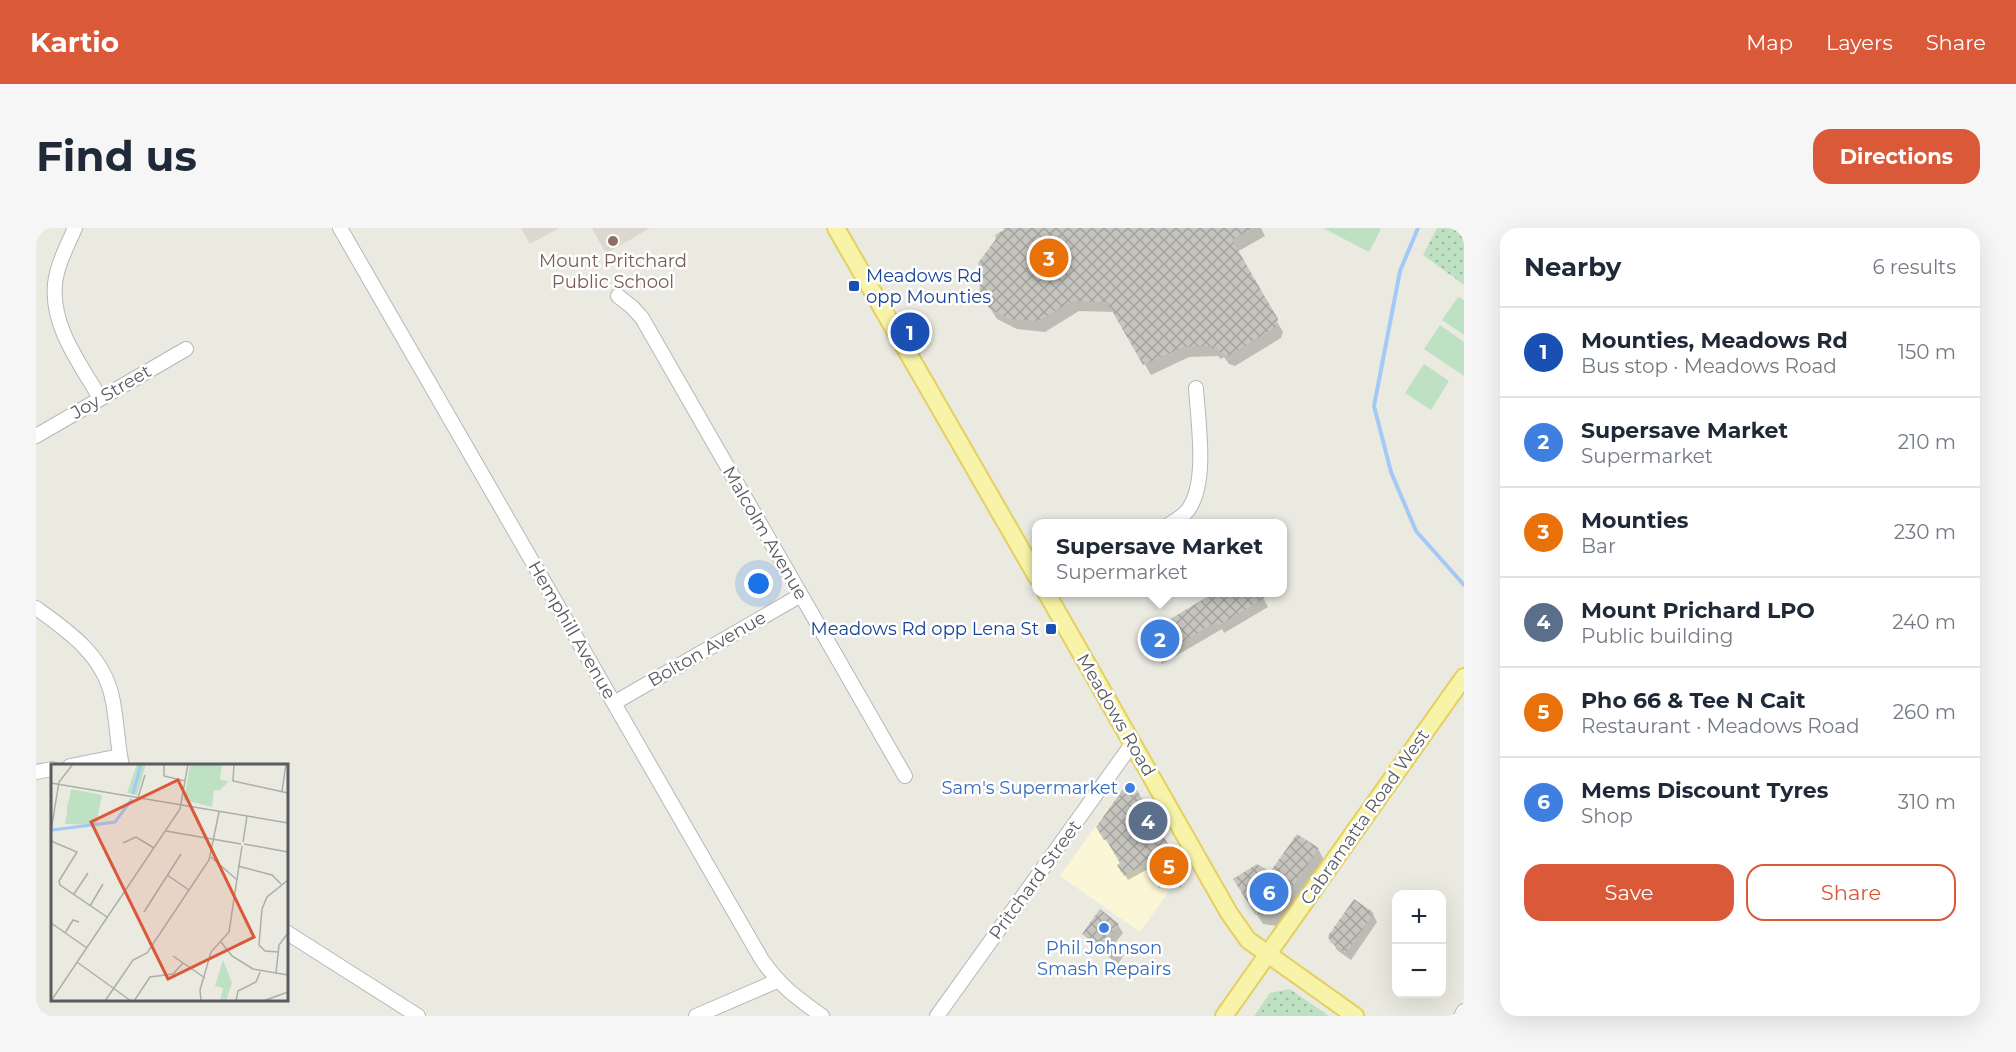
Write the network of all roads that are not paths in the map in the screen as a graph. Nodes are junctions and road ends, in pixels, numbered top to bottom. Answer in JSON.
{"nodes":[{"id":1,"x":75,"y":228,"type":"edge"},
{"id":2,"x":340,"y":228,"type":"edge"},
{"id":3,"x":836,"y":228,"type":"edge"},
{"id":4,"x":618,"y":296,"type":"dead end"},
{"id":5,"x":186,"y":350,"type":"dead end"},
{"id":6,"x":1196,"y":388,"type":"dead end"},
{"id":7,"x":100,"y":398,"type":"junction"},
{"id":8,"x":36,"y":436,"type":"edge"},
{"id":9,"x":1179,"y":519,"type":"edge"},
{"id":10,"x":1032,"y":568,"type":"edge"},
{"id":11,"x":801,"y":595,"type":"junction"},
{"id":12,"x":1051,"y":597,"type":"edge"},
{"id":13,"x":36,"y":608,"type":"edge"},
{"id":14,"x":1464,"y":677,"type":"edge"},
{"id":15,"x":614,"y":703,"type":"junction"},
{"id":16,"x":1132,"y":744,"type":"junction"},
{"id":17,"x":121,"y":761,"type":"edge"},
{"id":18,"x":83,"y":764,"type":"edge"},
{"id":19,"x":51,"y":769,"type":"edge"},
{"id":20,"x":36,"y":772,"type":"edge"},
{"id":21,"x":905,"y":776,"type":"dead end"},
{"id":22,"x":288,"y":933,"type":"edge"},
{"id":23,"x":1267,"y":955,"type":"junction"},
{"id":24,"x":777,"y":981,"type":"junction"},
{"id":25,"x":1464,"y":1011,"type":"edge"},
{"id":26,"x":418,"y":1016,"type":"edge"},
{"id":27,"x":696,"y":1016,"type":"edge"},
{"id":28,"x":822,"y":1016,"type":"edge"},
{"id":29,"x":937,"y":1016,"type":"edge"},
{"id":30,"x":1224,"y":1016,"type":"edge"},
{"id":31,"x":1354,"y":1016,"type":"edge"},
{"id":32,"x":1461,"y":1016,"type":"edge"}],
"edges":[{"from":1,"to":7,"type":"street"},
{"from":2,"to":15,"type":"street","name":"Hemphill Avenue"},
{"from":3,"to":10,"type":"main road"},
{"from":4,"to":11,"type":"street","name":"Malcolm Avenue"},
{"from":5,"to":7,"type":"street","name":"Joy Street"},
{"from":6,"to":9,"type":"street"},
{"from":7,"to":8,"type":"street","name":"Joy Street"},
{"from":11,"to":15,"type":"street","name":"Bolton Avenue"},
{"from":11,"to":21,"type":"street","name":"Malcolm Avenue"},
{"from":12,"to":16,"type":"main road","name":"Meadows Road"},
{"from":13,"to":17,"type":"street"},
{"from":14,"to":23,"type":"main road","name":"Cabramatta Road West"},
{"from":15,"to":24,"type":"street","name":"Hemphill Avenue"},
{"from":16,"to":23,"type":"main road","name":"Meadows Road"},
{"from":16,"to":29,"type":"street","name":"Pritchard Street"},
{"from":17,"to":18,"type":"street"},
{"from":19,"to":20,"type":"street"},
{"from":22,"to":26,"type":"street"},
{"from":23,"to":30,"type":"main road","name":"Cabramatta Road West"},
{"from":23,"to":31,"type":"main road","name":"Meadows Road"},
{"from":24,"to":27,"type":"street"},
{"from":24,"to":28,"type":"street","name":"Hemphill Avenue"},
{"from":25,"to":32,"type":"street"}]}
